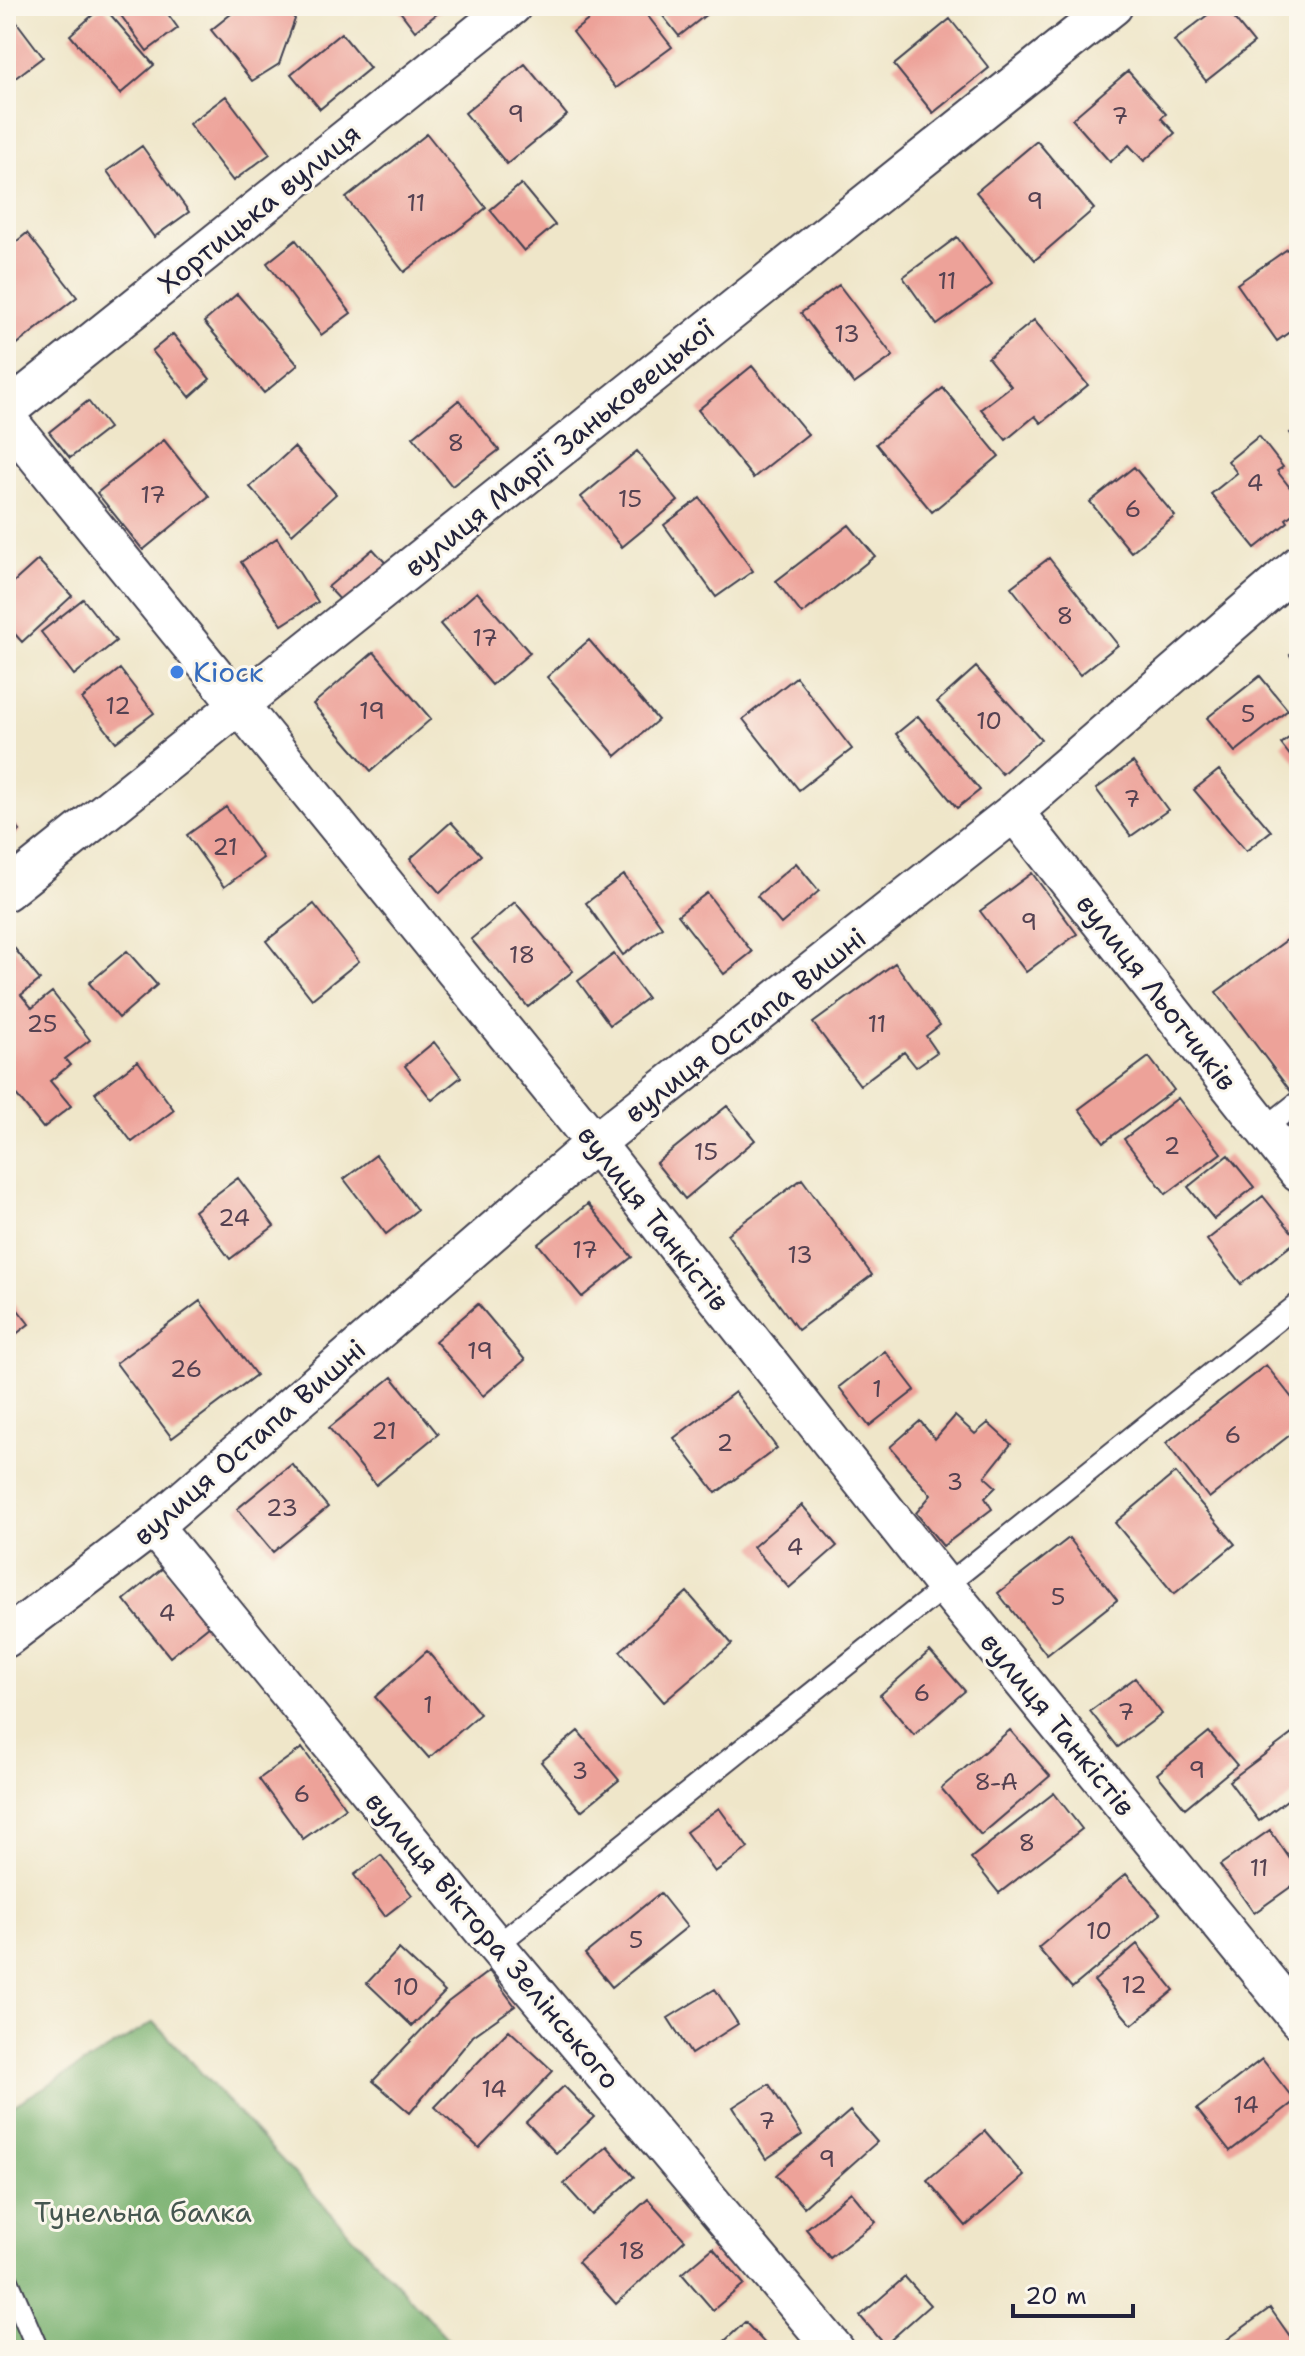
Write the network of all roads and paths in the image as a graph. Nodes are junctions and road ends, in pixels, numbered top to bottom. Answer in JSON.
{"nodes":[{"id":1,"x":512,"y":6,"type":"edge"},
{"id":2,"x":1113,"y":6,"type":"edge"},
{"id":3,"x":6,"y":411,"type":"edge"},
{"id":4,"x":6,"y":418,"type":"edge"},
{"id":5,"x":1299,"y":565,"type":"edge"},
{"id":6,"x":239,"y":704,"type":"junction"},
{"id":7,"x":1014,"y":812,"type":"junction"},
{"id":8,"x":6,"y":891,"type":"edge"},
{"id":9,"x":1299,"y":1101,"type":"edge"},
{"id":10,"x":1264,"y":1129,"type":"junction"},
{"id":11,"x":595,"y":1143,"type":"junction"},
{"id":12,"x":1299,"y":1173,"type":"edge"},
{"id":13,"x":1299,"y":1303,"type":"edge"},
{"id":14,"x":153,"y":1526,"type":"junction"},
{"id":15,"x":945,"y":1586,"type":"junction"},
{"id":16,"x":6,"y":1638,"type":"edge"},
{"id":17,"x":496,"y":1946,"type":"junction"},
{"id":18,"x":1299,"y":2020,"type":"edge"},
{"id":19,"x":6,"y":2276,"type":"edge"},
{"id":20,"x":38,"y":2350,"type":"edge"},
{"id":21,"x":835,"y":2350,"type":"edge"}],
"edges":[{"from":1,"to":3,"type":"street","name":"Хортицька вулиця"},
{"from":2,"to":6,"type":"street","name":"вулиця Марії Заньковецької"},
{"from":4,"to":6,"type":"street","name":"вулиця Танкістів"},
{"from":5,"to":7,"type":"street","name":"вулиця Остапа Вишні"},
{"from":6,"to":8,"type":"street","name":"вулиця Марії Заньковецької"},
{"from":6,"to":11,"type":"street","name":"вулиця Танкістів"},
{"from":7,"to":10,"type":"street","name":"вулиця Льотчиків"},
{"from":7,"to":11,"type":"street","name":"вулиця Остапа Вишні"},
{"from":9,"to":10,"type":"lane"},
{"from":10,"to":12,"type":"street","name":"вулиця Льотчиків"},
{"from":11,"to":14,"type":"street","name":"вулиця Остапа Вишні"},
{"from":11,"to":15,"type":"street","name":"вулиця Танкістів"},
{"from":13,"to":15,"type":"lane"},
{"from":14,"to":16,"type":"street","name":"вулиця Остапа Вишні"},
{"from":14,"to":17,"type":"street","name":"вулиця Віктора Зелінського"},
{"from":15,"to":17,"type":"lane"},
{"from":15,"to":18,"type":"street","name":"вулиця Танкістів"},
{"from":17,"to":21,"type":"street","name":"вулиця Віктора Зелінського"},
{"from":19,"to":20,"type":"lane"}]}
